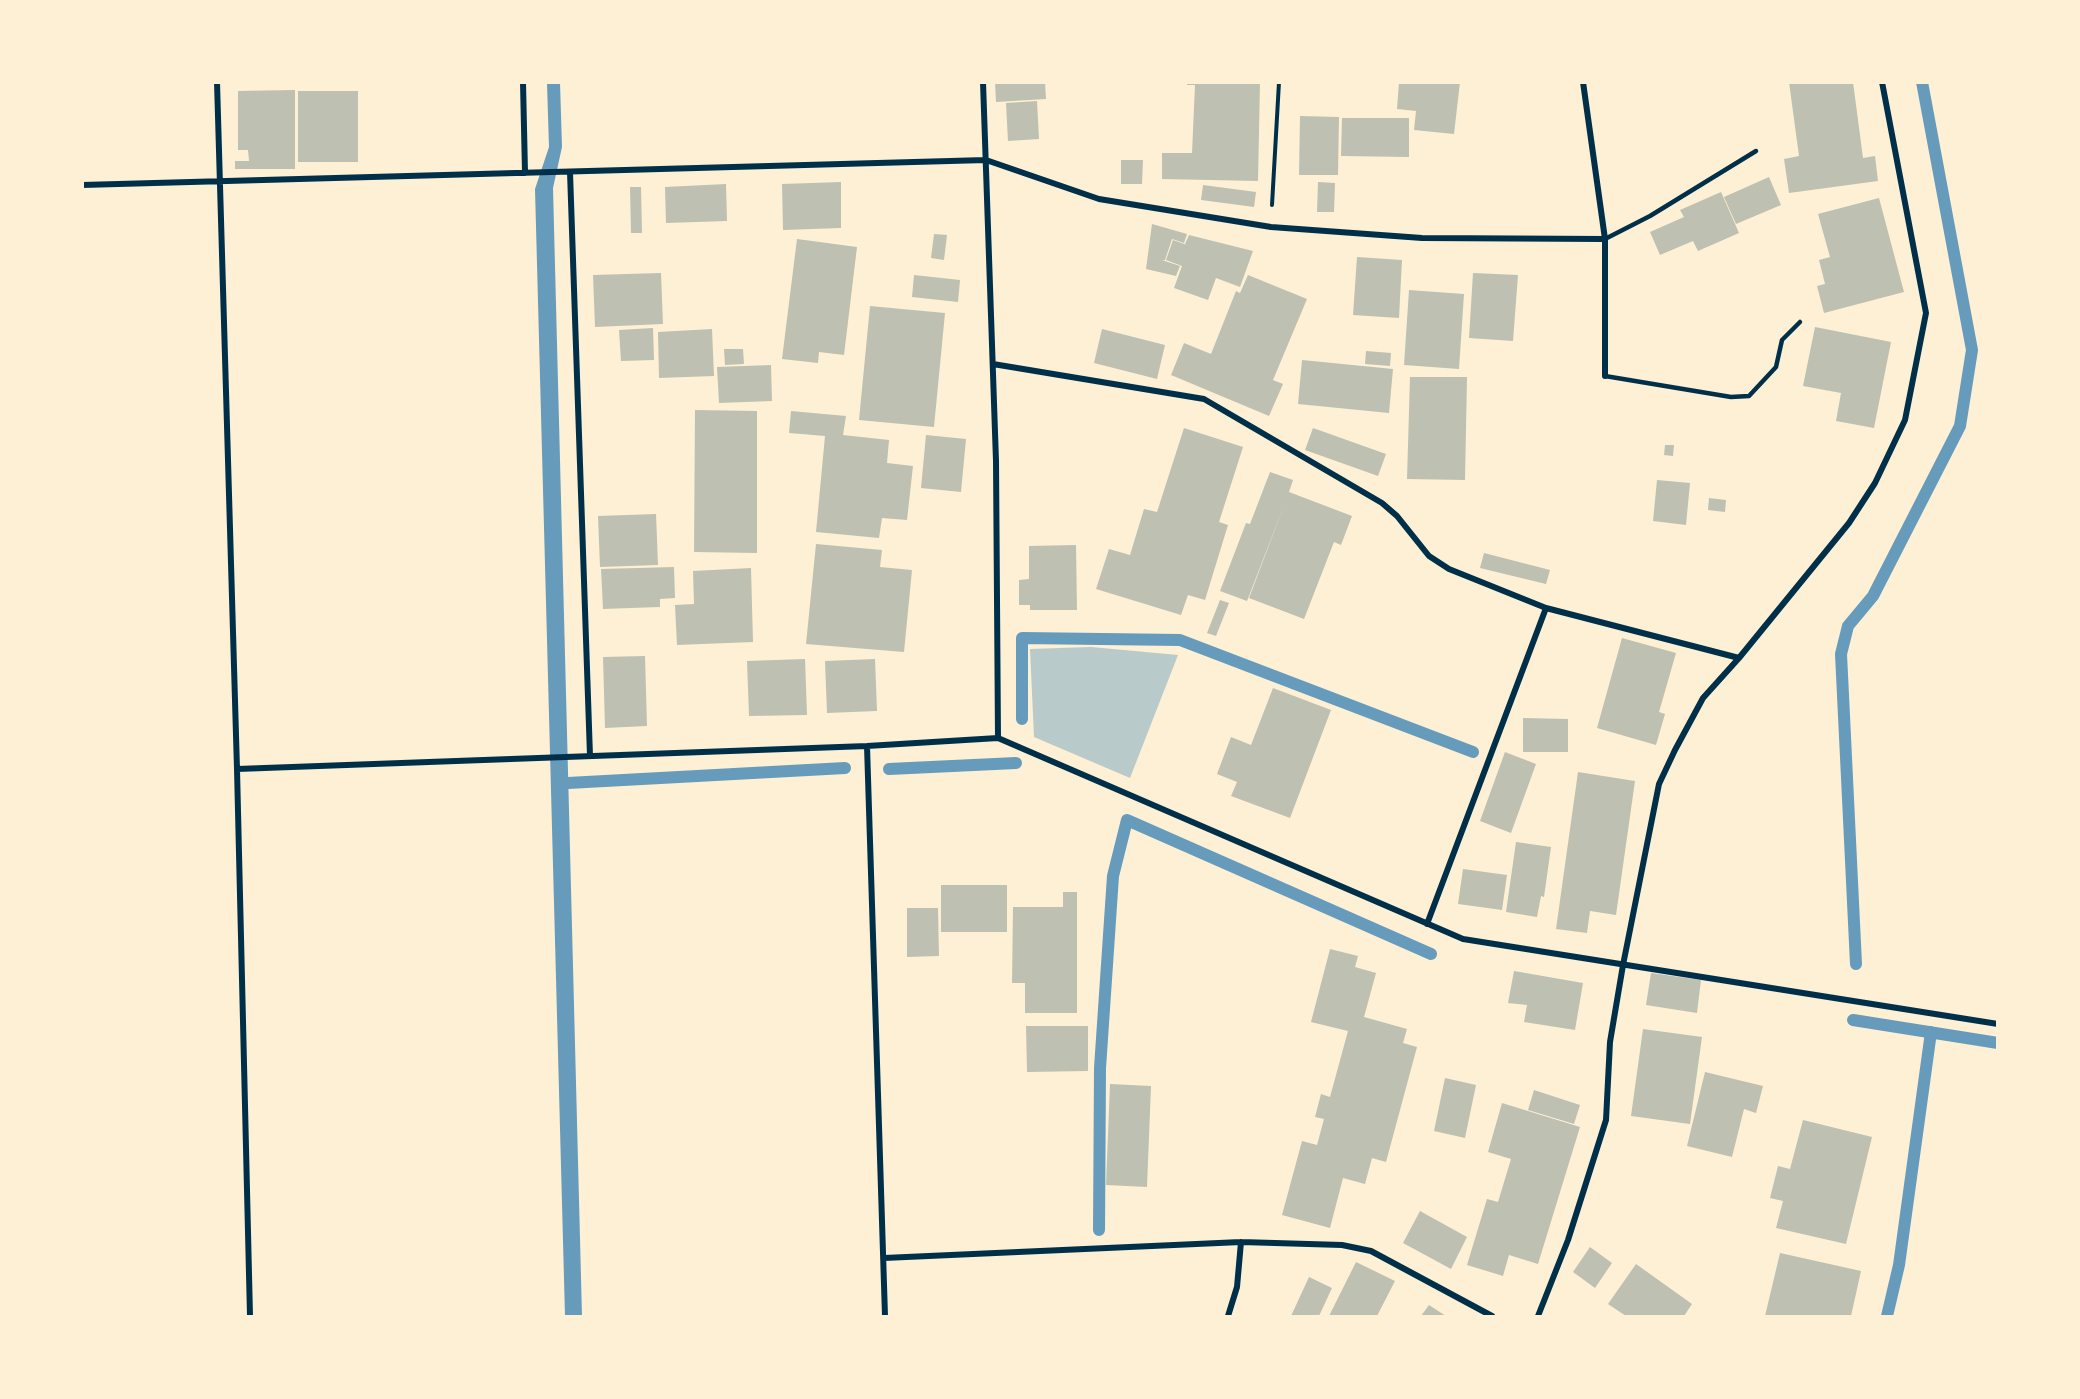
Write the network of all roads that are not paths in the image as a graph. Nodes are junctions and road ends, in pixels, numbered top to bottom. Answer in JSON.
{"nodes":[{"id":1,"x":217,"y":82,"type":"edge"},
{"id":2,"x":523,"y":82,"type":"edge"},
{"id":3,"x":983,"y":82,"type":"edge"},
{"id":4,"x":1584,"y":82,"type":"edge"},
{"id":5,"x":1882,"y":82,"type":"edge"},
{"id":6,"x":1756,"y":151,"type":"dead end"},
{"id":7,"x":986,"y":160,"type":"junction"},
{"id":8,"x":570,"y":172,"type":"junction"},
{"id":9,"x":525,"y":173,"type":"junction"},
{"id":10,"x":219,"y":182,"type":"junction"},
{"id":11,"x":82,"y":185,"type":"edge"},
{"id":12,"x":1605,"y":239,"type":"junction"},
{"id":13,"x":1800,"y":322,"type":"dead end"},
{"id":14,"x":993,"y":364,"type":"junction"},
{"id":15,"x":1605,"y":376,"type":"joint"},
{"id":16,"x":1546,"y":608,"type":"junction"},
{"id":17,"x":1739,"y":657,"type":"junction"},
{"id":18,"x":998,"y":738,"type":"junction"},
{"id":19,"x":867,"y":746,"type":"junction"},
{"id":20,"x":590,"y":756,"type":"junction"},
{"id":21,"x":237,"y":769,"type":"junction"},
{"id":22,"x":1427,"y":924,"type":"junction"},
{"id":23,"x":1623,"y":965,"type":"junction"},
{"id":24,"x":1998,"y":1024,"type":"edge"},
{"id":25,"x":1241,"y":1242,"type":"junction"},
{"id":26,"x":884,"y":1258,"type":"junction"},
{"id":27,"x":250,"y":1317,"type":"edge"},
{"id":28,"x":885,"y":1317,"type":"edge"},
{"id":29,"x":1228,"y":1317,"type":"edge"},
{"id":30,"x":1492,"y":1317,"type":"edge"},
{"id":31,"x":1538,"y":1317,"type":"edge"}],
"edges":[{"from":1,"to":10,"type":"street"},
{"from":2,"to":9,"type":"street"},
{"from":3,"to":7,"type":"street"},
{"from":4,"to":12,"type":"street"},
{"from":5,"to":17,"type":"street"},
{"from":6,"to":12,"type":"lane"},
{"from":7,"to":8,"type":"street"},
{"from":7,"to":12,"type":"street"},
{"from":7,"to":14,"type":"street"},
{"from":8,"to":9,"type":"street"},
{"from":8,"to":20,"type":"street"},
{"from":9,"to":10,"type":"street"},
{"from":10,"to":11,"type":"street"},
{"from":10,"to":21,"type":"street"},
{"from":12,"to":15,"type":"street"},
{"from":13,"to":15,"type":"lane"},
{"from":14,"to":16,"type":"street"},
{"from":14,"to":18,"type":"street"},
{"from":16,"to":17,"type":"street"},
{"from":16,"to":22,"type":"street"},
{"from":17,"to":23,"type":"street"},
{"from":18,"to":19,"type":"street"},
{"from":18,"to":22,"type":"street"},
{"from":19,"to":20,"type":"street"},
{"from":19,"to":26,"type":"street"},
{"from":20,"to":21,"type":"street"},
{"from":21,"to":27,"type":"street"},
{"from":22,"to":23,"type":"street"},
{"from":23,"to":24,"type":"street"},
{"from":23,"to":31,"type":"street"},
{"from":25,"to":26,"type":"street"},
{"from":25,"to":29,"type":"street"},
{"from":25,"to":30,"type":"street"},
{"from":26,"to":28,"type":"street"}]}
